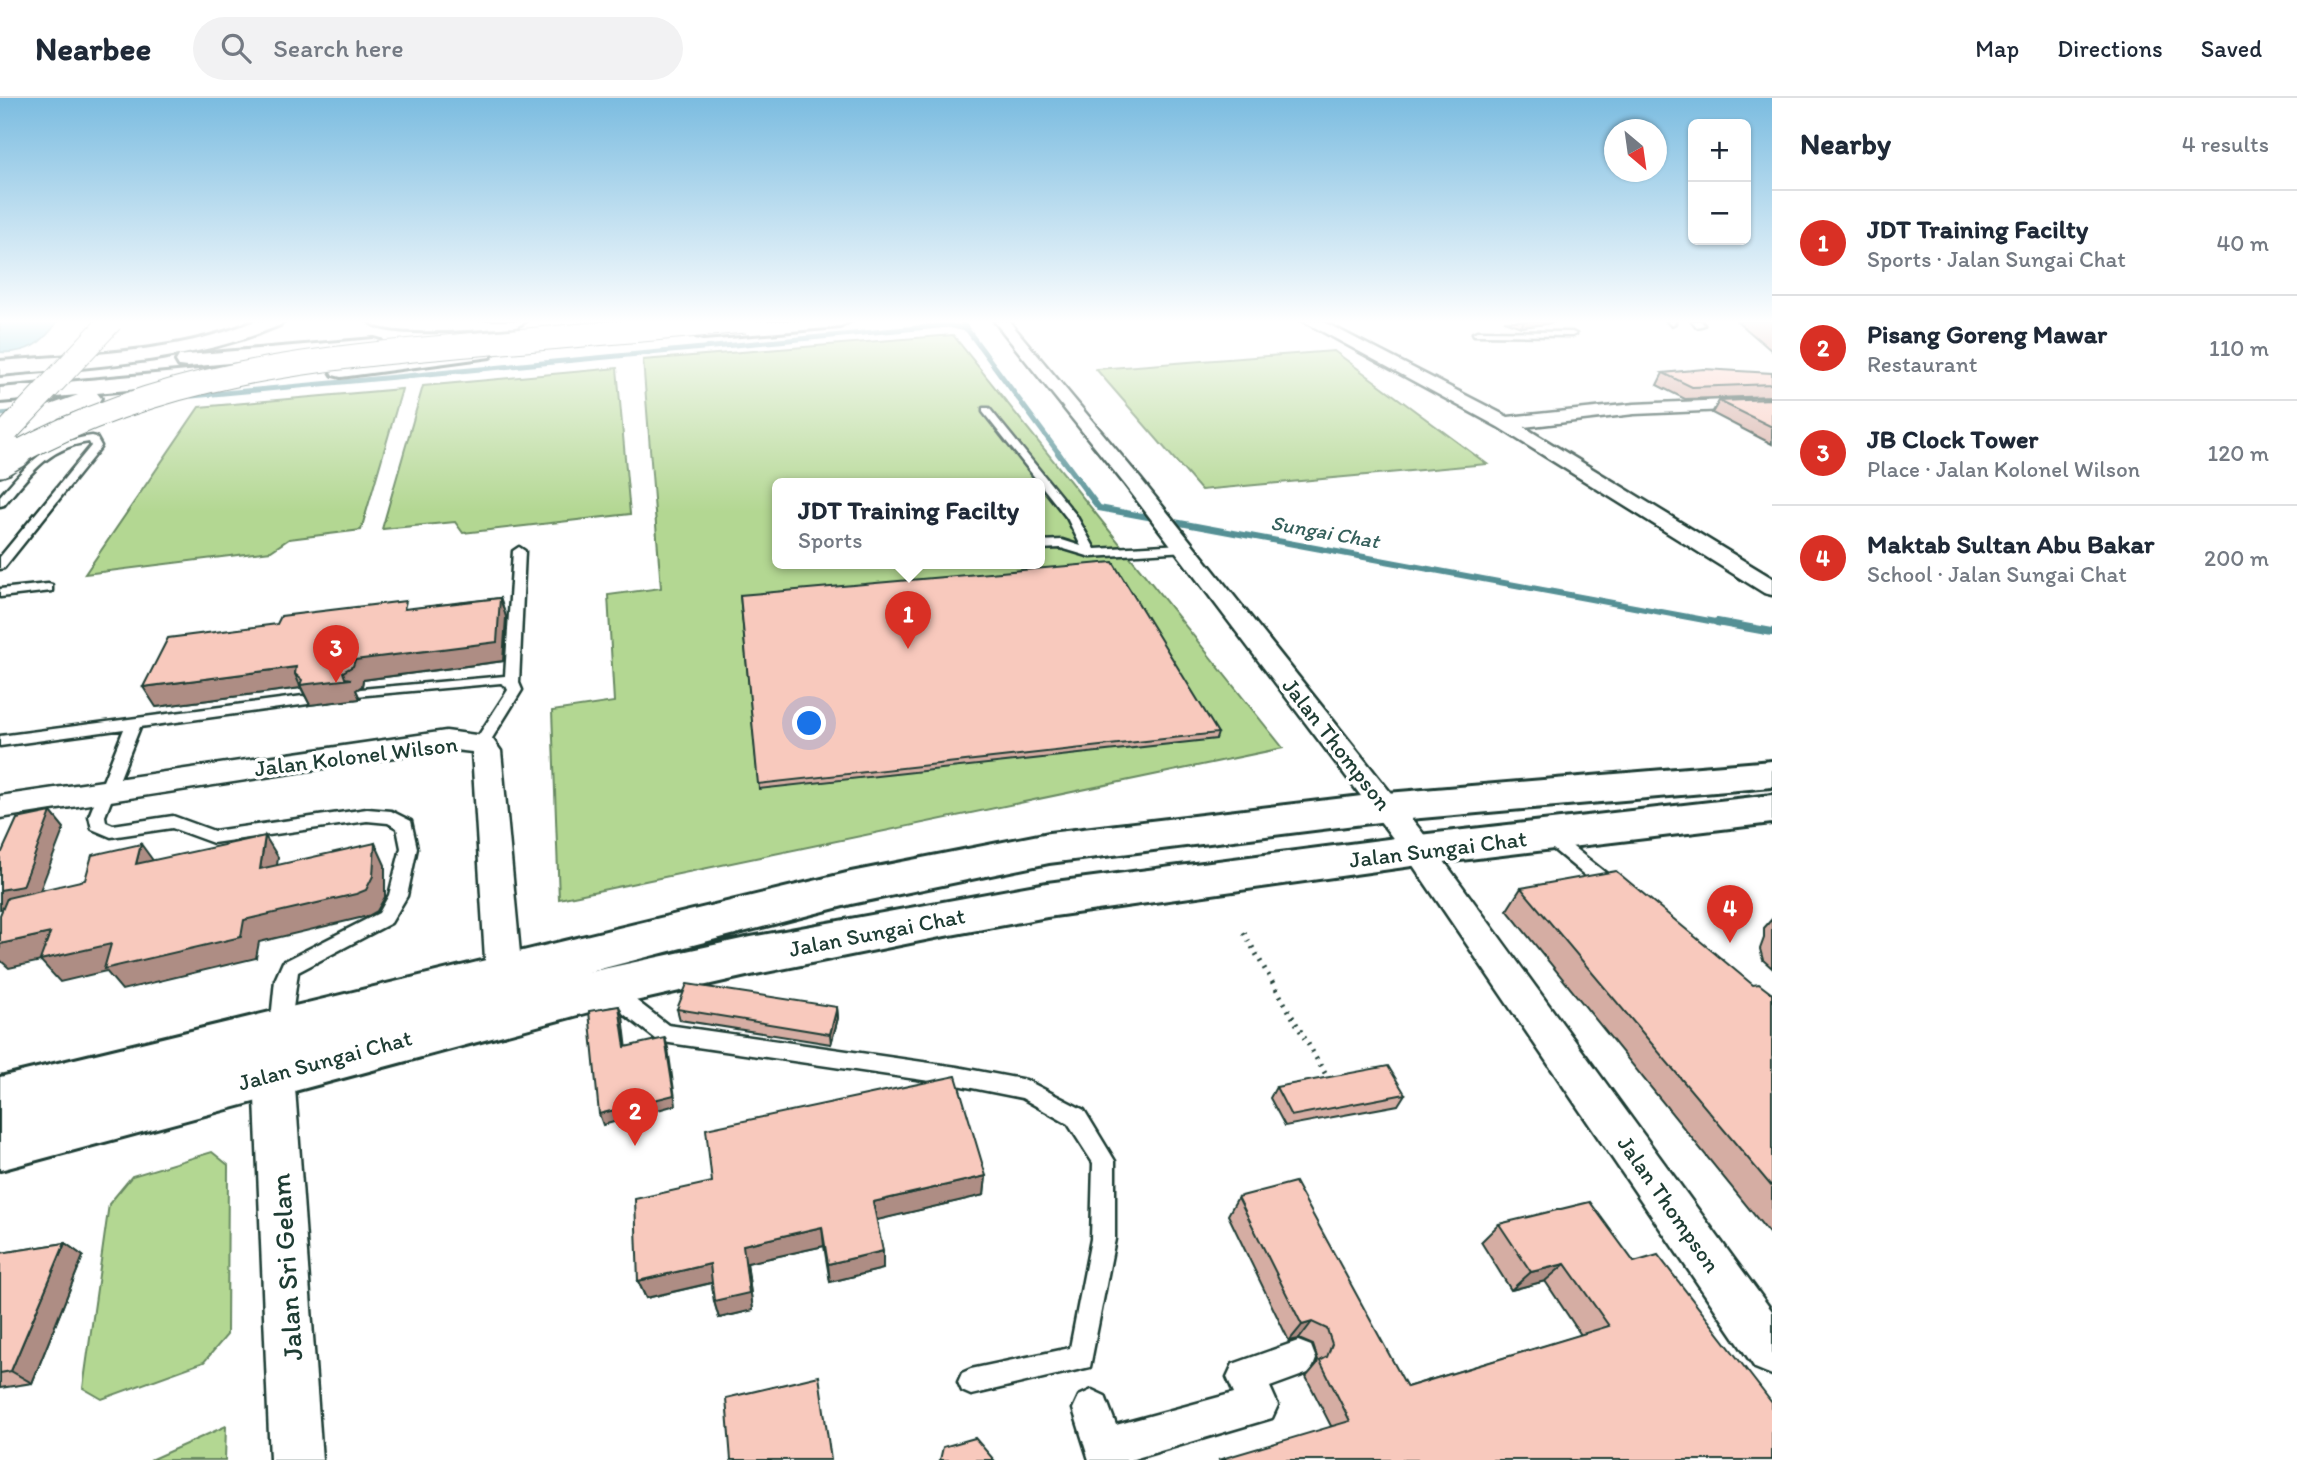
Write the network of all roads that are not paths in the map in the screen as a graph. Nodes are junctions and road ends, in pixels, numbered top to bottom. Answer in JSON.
{"nodes":[{"id":1,"x":27,"y":385,"type":"edge"},
{"id":2,"x":51,"y":385,"type":"edge"},
{"id":3,"x":124,"y":385,"type":"edge"},
{"id":4,"x":178,"y":385,"type":"edge"},
{"id":5,"x":207,"y":385,"type":"edge"},
{"id":6,"x":1054,"y":385,"type":"edge"},
{"id":7,"x":1432,"y":385,"type":"edge"},
{"id":8,"x":0,"y":396,"type":"edge"},
{"id":9,"x":1767,"y":405,"type":"edge"},
{"id":10,"x":986,"y":410,"type":"dead end"},
{"id":11,"x":0,"y":412,"type":"edge"},
{"id":12,"x":1505,"y":423,"type":"junction"},
{"id":13,"x":0,"y":439,"type":"edge"},
{"id":14,"x":0,"y":462,"type":"edge"},
{"id":15,"x":0,"y":468,"type":"edge"},
{"id":16,"x":1041,"y":478,"type":"edge"},
{"id":17,"x":1045,"y":483,"type":"edge"},
{"id":18,"x":0,"y":503,"type":"edge"},
{"id":19,"x":1179,"y":544,"type":"junction"},
{"id":20,"x":1045,"y":545,"type":"edge"},
{"id":21,"x":519,"y":551,"type":"dead end"},
{"id":22,"x":1091,"y":554,"type":"junction"},
{"id":23,"x":0,"y":565,"type":"edge"},
{"id":24,"x":1772,"y":587,"type":"edge"},
{"id":25,"x":48,"y":588,"type":"dead end"},
{"id":26,"x":0,"y":593,"type":"edge"},
{"id":27,"x":512,"y":684,"type":"junction"},
{"id":28,"x":361,"y":693,"type":"dead end"},
{"id":29,"x":303,"y":701,"type":"edge"},
{"id":30,"x":134,"y":723,"type":"junction"},
{"id":31,"x":0,"y":741,"type":"edge"},
{"id":32,"x":481,"y":744,"type":"junction"},
{"id":33,"x":1772,"y":774,"type":"edge"},
{"id":34,"x":108,"y":791,"type":"junction"},
{"id":35,"x":0,"y":807,"type":"edge"},
{"id":36,"x":1387,"y":807,"type":"junction"},
{"id":37,"x":1772,"y":809,"type":"edge"},
{"id":38,"x":1548,"y":836,"type":"junction"},
{"id":39,"x":1419,"y":850,"type":"junction"},
{"id":40,"x":1623,"y":897,"type":"edge"},
{"id":41,"x":504,"y":975,"type":"junction"},
{"id":42,"x":604,"y":988,"type":"junction"},
{"id":43,"x":277,"y":1052,"type":"junction"},
{"id":44,"x":0,"y":1101,"type":"edge"},
{"id":45,"x":0,"y":1144,"type":"edge"},
{"id":46,"x":1772,"y":1351,"type":"edge"},
{"id":47,"x":1298,"y":1359,"type":"dead end"},
{"id":48,"x":971,"y":1381,"type":"dead end"},
{"id":49,"x":1092,"y":1409,"type":"dead end"},
{"id":50,"x":296,"y":1460,"type":"edge"}],
"edges":[{"from":1,"to":11,"type":"main road"},
{"from":2,"to":13,"type":"main road","bridge":true},
{"from":3,"to":8,"type":"main road"},
{"from":4,"to":14,"type":"main road","bridge":true},
{"from":5,"to":15,"type":"main road"},
{"from":6,"to":19,"type":"street","name":"Jalan Thompson"},
{"from":7,"to":12,"type":"street"},
{"from":9,"to":12,"type":"street"},
{"from":10,"to":16,"type":"lane"},
{"from":12,"to":24,"type":"street"},
{"from":17,"to":22,"type":"lane"},
{"from":18,"to":23,"type":"lane"},
{"from":19,"to":22,"type":"lane"},
{"from":19,"to":36,"type":"street","name":"Jalan Thompson"},
{"from":20,"to":22,"type":"lane"},
{"from":21,"to":27,"type":"lane"},
{"from":25,"to":26,"type":"lane"},
{"from":27,"to":28,"type":"lane"},
{"from":27,"to":32,"type":"lane"},
{"from":29,"to":30,"type":"lane"},
{"from":30,"to":31,"type":"lane"},
{"from":30,"to":34,"type":"lane"},
{"from":32,"to":34,"type":"street","name":"Jalan Kolonel Wilson"},
{"from":32,"to":41,"type":"street","name":"Jalan Kolonel Wilson"},
{"from":33,"to":36,"type":"main road","name":"Jalan Sungai Chat"},
{"from":34,"to":35,"type":"street","name":"Jalan Kolonel Wilson"},
{"from":34,"to":43,"type":"lane"},
{"from":36,"to":39,"type":"street","name":"Jalan Thompson"},
{"from":36,"to":41,"type":"main road","name":"Jalan Sungai Chat"},
{"from":37,"to":38,"type":"main road","name":"Jalan Sungai Chat"},
{"from":38,"to":39,"type":"main road","name":"Jalan Sungai Chat"},
{"from":38,"to":40,"type":"lane"},
{"from":39,"to":42,"type":"main road","name":"Jalan Sungai Chat"},
{"from":39,"to":46,"type":"street","name":"Jalan Thompson"},
{"from":41,"to":43,"type":"main road","name":"Jalan Sungai Chat"},
{"from":42,"to":43,"type":"main road","name":"Jalan Sungai Chat"},
{"from":42,"to":48,"type":"lane"},
{"from":43,"to":44,"type":"main road","name":"Jalan Sungai Chat"},
{"from":43,"to":45,"type":"main road","name":"Jalan Sungai Chat"},
{"from":43,"to":50,"type":"street","name":"Jalan Sri Gelam"},
{"from":47,"to":49,"type":"street"}]}
